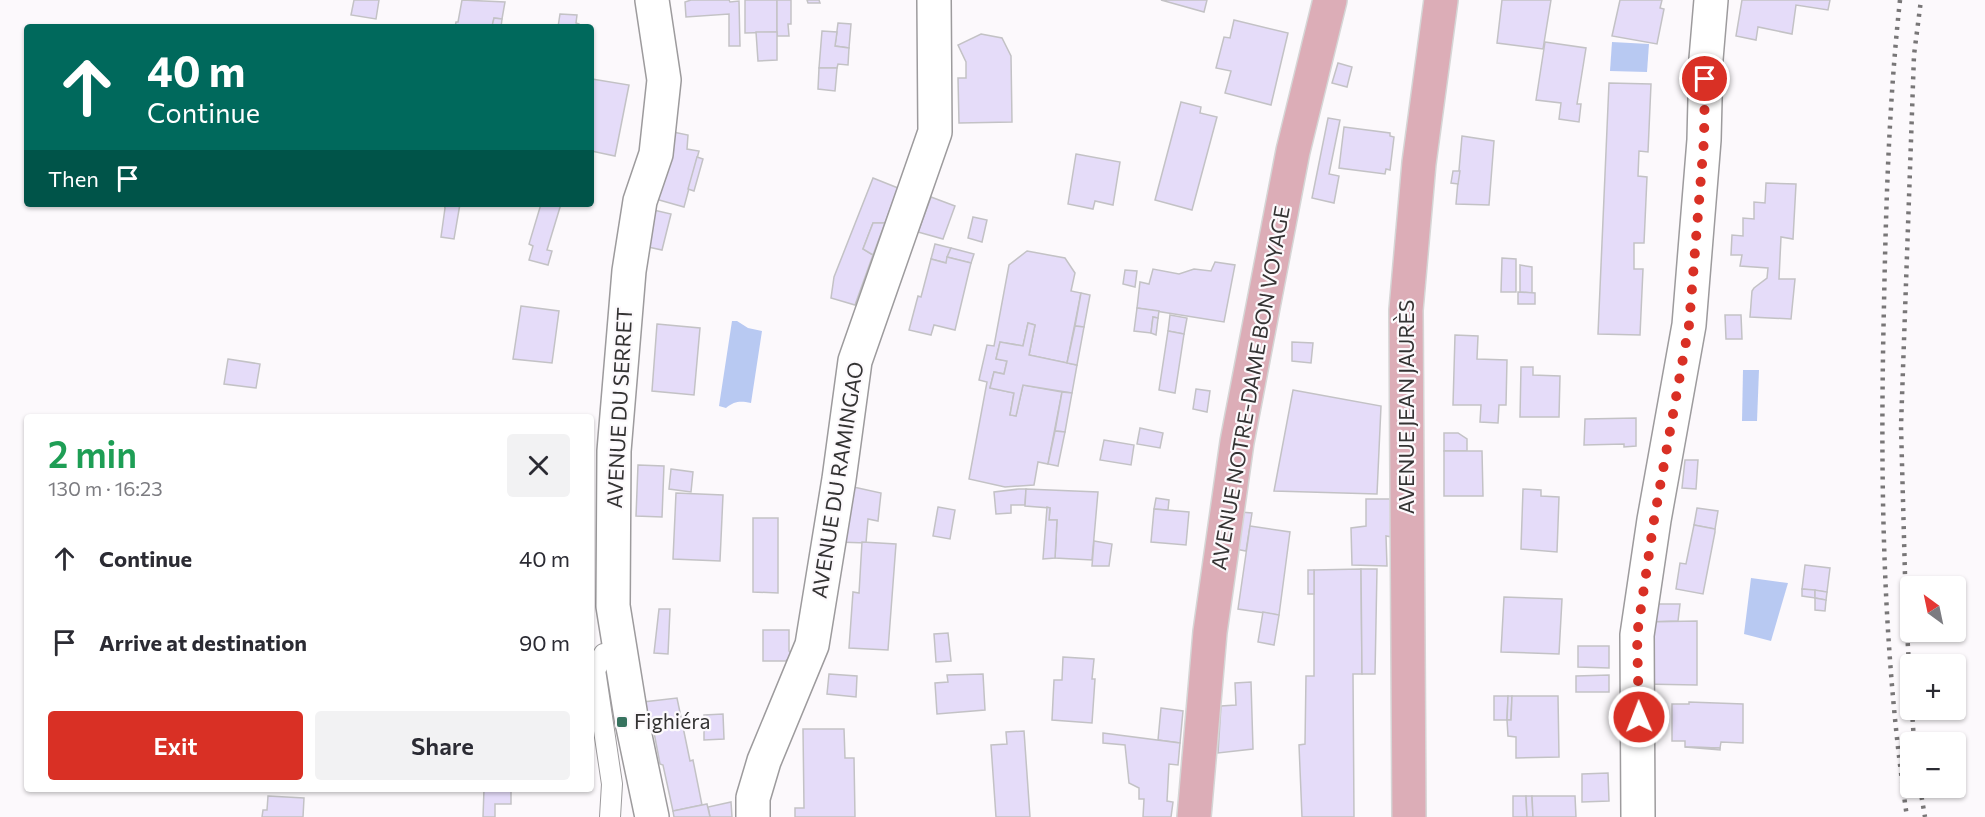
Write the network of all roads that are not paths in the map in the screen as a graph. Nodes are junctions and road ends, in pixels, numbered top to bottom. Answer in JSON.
{"nodes":[{"id":1,"x":652,"y":0,"type":"edge"},
{"id":2,"x":933,"y":0,"type":"edge"},
{"id":3,"x":1330,"y":0,"type":"edge"},
{"id":4,"x":1442,"y":0,"type":"edge"},
{"id":5,"x":1711,"y":0,"type":"edge"},
{"id":6,"x":605,"y":649,"type":"edge"},
{"id":7,"x":610,"y":817,"type":"edge"},
{"id":8,"x":652,"y":817,"type":"edge"},
{"id":9,"x":753,"y":817,"type":"edge"},
{"id":10,"x":1194,"y":817,"type":"edge"},
{"id":11,"x":1409,"y":817,"type":"edge"},
{"id":12,"x":1638,"y":817,"type":"edge"}],
"edges":[{"from":1,"to":6,"type":"street","name":"AVENUE DU SERRET"},
{"from":2,"to":9,"type":"street","name":"AVENUE DU RAMINGAO"},
{"from":3,"to":10,"type":"main road","name":"AVENUE NOTRE-DAME BON VOYAGE"},
{"from":4,"to":11,"type":"main road","name":"AVENUE JEAN JAURÈS"},
{"from":5,"to":12,"type":"street"},
{"from":6,"to":7,"type":"lane"},
{"from":6,"to":8,"type":"street","name":"AVENUE DU SERRET"}]}
